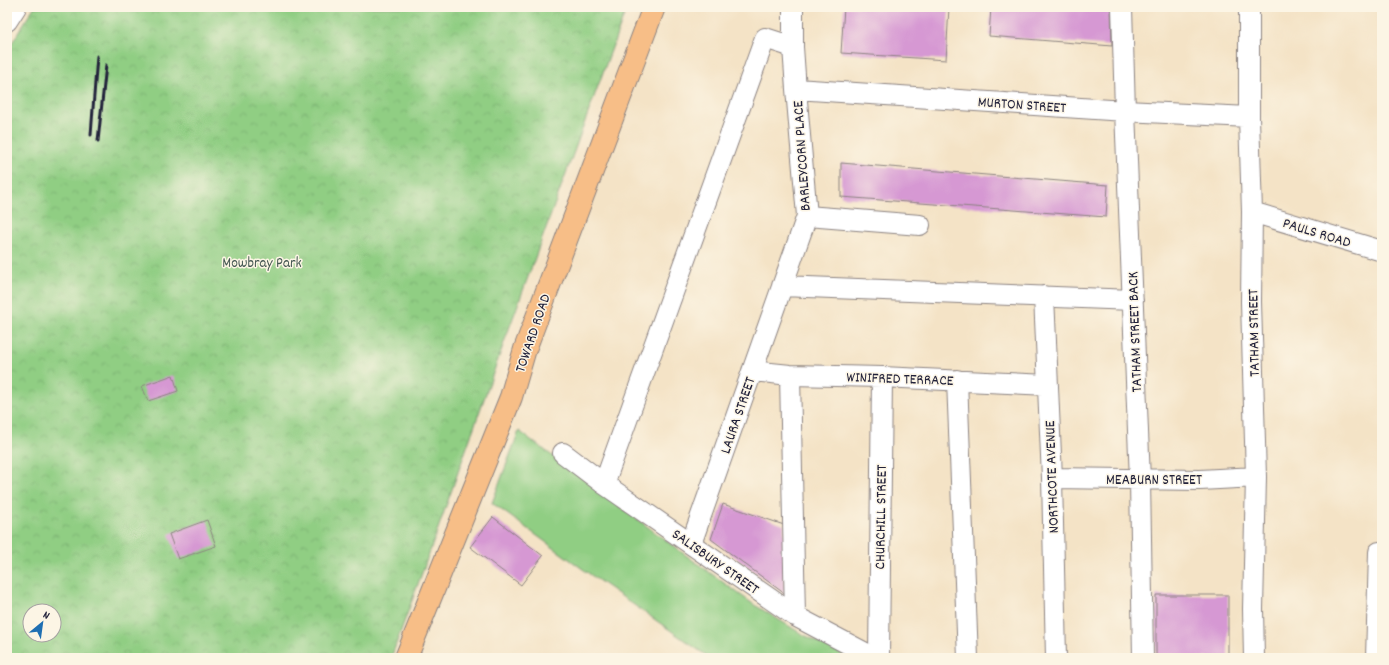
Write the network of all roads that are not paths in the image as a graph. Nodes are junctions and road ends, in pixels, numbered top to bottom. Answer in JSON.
{"nodes":[{"id":1,"x":16,"y":7,"type":"edge"},
{"id":2,"x":654,"y":7,"type":"edge"},
{"id":3,"x":793,"y":7,"type":"edge"},
{"id":4,"x":1122,"y":7,"type":"edge"},
{"id":5,"x":1248,"y":7,"type":"edge"},
{"id":6,"x":7,"y":21,"type":"edge"},
{"id":7,"x":793,"y":47,"type":"junction"},
{"id":8,"x":796,"y":89,"type":"junction"},
{"id":9,"x":1125,"y":111,"type":"junction"},
{"id":10,"x":1249,"y":117,"type":"junction"},
{"id":11,"x":1252,"y":212,"type":"junction"},
{"id":12,"x":807,"y":216,"type":"junction"},
{"id":13,"x":920,"y":225,"type":"dead end"},
{"id":14,"x":1382,"y":251,"type":"edge"},
{"id":15,"x":782,"y":286,"type":"junction"},
{"id":16,"x":1044,"y":296,"type":"junction"},
{"id":17,"x":1133,"y":300,"type":"junction"},
{"id":18,"x":752,"y":371,"type":"junction"},
{"id":19,"x":790,"y":375,"type":"junction"},
{"id":20,"x":882,"y":377,"type":"junction"},
{"id":21,"x":957,"y":380,"type":"junction"},
{"id":22,"x":1048,"y":385,"type":"junction"},
{"id":23,"x":563,"y":453,"type":"dead end"},
{"id":24,"x":1256,"y":477,"type":"junction"},
{"id":25,"x":1052,"y":478,"type":"junction"},
{"id":26,"x":1140,"y":480,"type":"junction"},
{"id":27,"x":604,"y":484,"type":"junction"},
{"id":28,"x":691,"y":544,"type":"junction"},
{"id":29,"x":1379,"y":552,"type":"dead end"},
{"id":30,"x":795,"y":616,"type":"junction"},
{"id":31,"x":406,"y":658,"type":"edge"},
{"id":32,"x":875,"y":658,"type":"edge"},
{"id":33,"x":879,"y":658,"type":"edge"},
{"id":34,"x":968,"y":658,"type":"edge"},
{"id":35,"x":1056,"y":658,"type":"edge"},
{"id":36,"x":1143,"y":658,"type":"edge"},
{"id":37,"x":1254,"y":658,"type":"edge"},
{"id":38,"x":1376,"y":658,"type":"edge"}],
"edges":[{"from":1,"to":6,"type":"street"},
{"from":2,"to":31,"type":"main road","name":"TOWARD ROAD"},
{"from":3,"to":7,"type":"street"},
{"from":4,"to":9,"type":"street","name":"TATHAM STREET BACK"},
{"from":5,"to":10,"type":"street","name":"TATHAM STREET"},
{"from":7,"to":8,"type":"street","name":"BARLEYCORN PLACE"},
{"from":7,"to":27,"type":"street"},
{"from":8,"to":9,"type":"street","name":"MURTON STREET"},
{"from":8,"to":12,"type":"street","name":"BARLEYCORN PLACE"},
{"from":9,"to":10,"type":"street","name":"MURTON STREET"},
{"from":9,"to":17,"type":"street","name":"TATHAM STREET BACK"},
{"from":10,"to":11,"type":"street","name":"TATHAM STREET"},
{"from":11,"to":14,"type":"street","name":"PAULS ROAD"},
{"from":11,"to":24,"type":"street","name":"TATHAM STREET"},
{"from":12,"to":13,"type":"street"},
{"from":12,"to":15,"type":"street","name":"BARLEYCORN PLACE"},
{"from":15,"to":16,"type":"street"},
{"from":15,"to":18,"type":"street","name":"LAURA STREET"},
{"from":16,"to":17,"type":"street"},
{"from":16,"to":22,"type":"street","name":"NORTHCOTE AVENUE"},
{"from":17,"to":26,"type":"street","name":"TATHAM STREET BACK"},
{"from":18,"to":19,"type":"street","name":"WINIFRED TERRACE"},
{"from":18,"to":28,"type":"street","name":"LAURA STREET"},
{"from":19,"to":20,"type":"street","name":"WINIFRED TERRACE"},
{"from":19,"to":30,"type":"street"},
{"from":20,"to":21,"type":"street","name":"WINIFRED TERRACE"},
{"from":20,"to":33,"type":"street","name":"CHURCHILL STREET"},
{"from":21,"to":22,"type":"street","name":"WINIFRED TERRACE"},
{"from":21,"to":34,"type":"street"},
{"from":22,"to":25,"type":"street","name":"NORTHCOTE AVENUE"},
{"from":23,"to":27,"type":"street","name":"SALISBURY STREET"},
{"from":24,"to":26,"type":"street","name":"MEABURN STREET"},
{"from":24,"to":37,"type":"street","name":"TATHAM STREET"},
{"from":25,"to":26,"type":"street","name":"MEABURN STREET"},
{"from":25,"to":35,"type":"street","name":"NORTHCOTE AVENUE"},
{"from":26,"to":36,"type":"street","name":"TATHAM STREET BACK"},
{"from":27,"to":28,"type":"street","name":"SALISBURY STREET"},
{"from":28,"to":30,"type":"street","name":"SALISBURY STREET"},
{"from":29,"to":38,"type":"street"},
{"from":30,"to":32,"type":"street","name":"SALISBURY STREET"}]}
